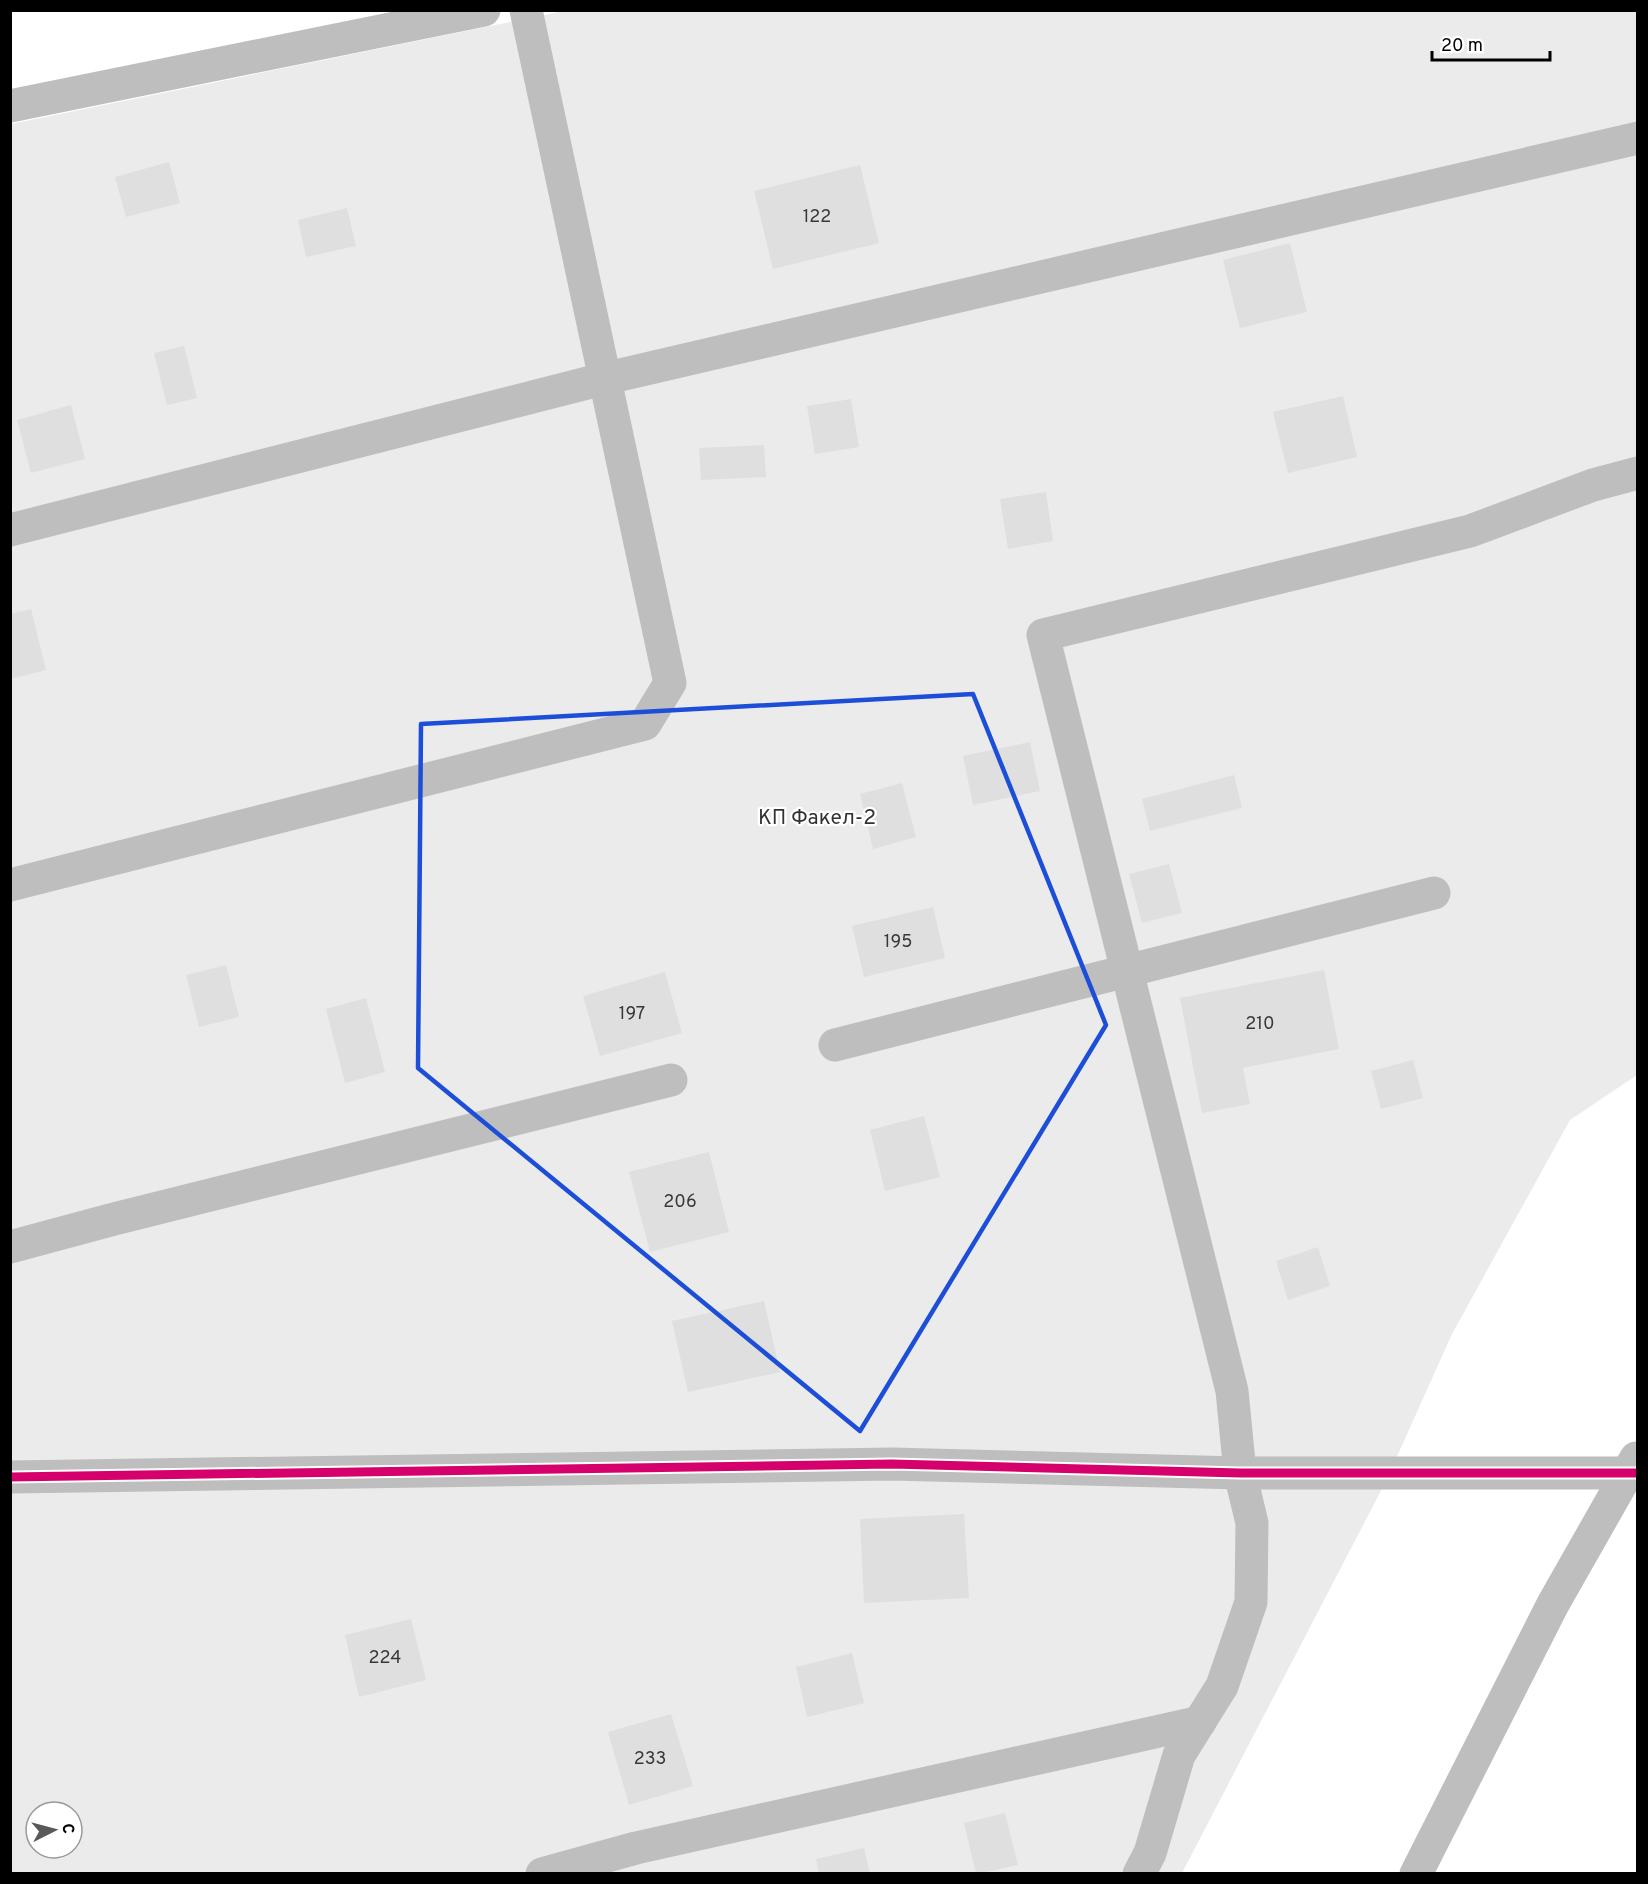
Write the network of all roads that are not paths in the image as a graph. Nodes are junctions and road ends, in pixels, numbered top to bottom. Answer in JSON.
{"nodes":[{"id":1,"x":484,"y":10,"type":"edge"},
{"id":2,"x":526,"y":10,"type":"edge"},
{"id":3,"x":10,"y":106,"type":"edge"},
{"id":4,"x":1638,"y":138,"type":"edge"},
{"id":5,"x":603,"y":379,"type":"junction"},
{"id":6,"x":1638,"y":473,"type":"edge"},
{"id":7,"x":10,"y":530,"type":"edge"},
{"id":8,"x":10,"y":885,"type":"edge"},
{"id":9,"x":1434,"y":893,"type":"dead end"},
{"id":10,"x":1128,"y":970,"type":"junction"},
{"id":11,"x":835,"y":1045,"type":"dead end"},
{"id":12,"x":671,"y":1080,"type":"dead end"},
{"id":13,"x":10,"y":1247,"type":"edge"},
{"id":14,"x":1634,"y":1467,"type":"edge"},
{"id":15,"x":1240,"y":1473,"type":"junction"},
{"id":16,"x":10,"y":1477,"type":"edge"},
{"id":17,"x":1200,"y":1722,"type":"junction"},
{"id":18,"x":542,"y":1874,"type":"edge"},
{"id":19,"x":1139,"y":1874,"type":"edge"},
{"id":20,"x":1416,"y":1874,"type":"edge"}],
"edges":[{"from":1,"to":3,"type":"street"},
{"from":2,"to":5,"type":"street"},
{"from":4,"to":5,"type":"street"},
{"from":5,"to":7,"type":"street"},
{"from":5,"to":8,"type":"street"},
{"from":6,"to":10,"type":"street"},
{"from":9,"to":10,"type":"street"},
{"from":10,"to":11,"type":"street"},
{"from":10,"to":15,"type":"street"},
{"from":12,"to":13,"type":"street"},
{"from":14,"to":15,"type":"street"},
{"from":14,"to":20,"type":"street"},
{"from":15,"to":16,"type":"street"},
{"from":15,"to":17,"type":"street"},
{"from":17,"to":18,"type":"street"},
{"from":17,"to":19,"type":"street"}]}
